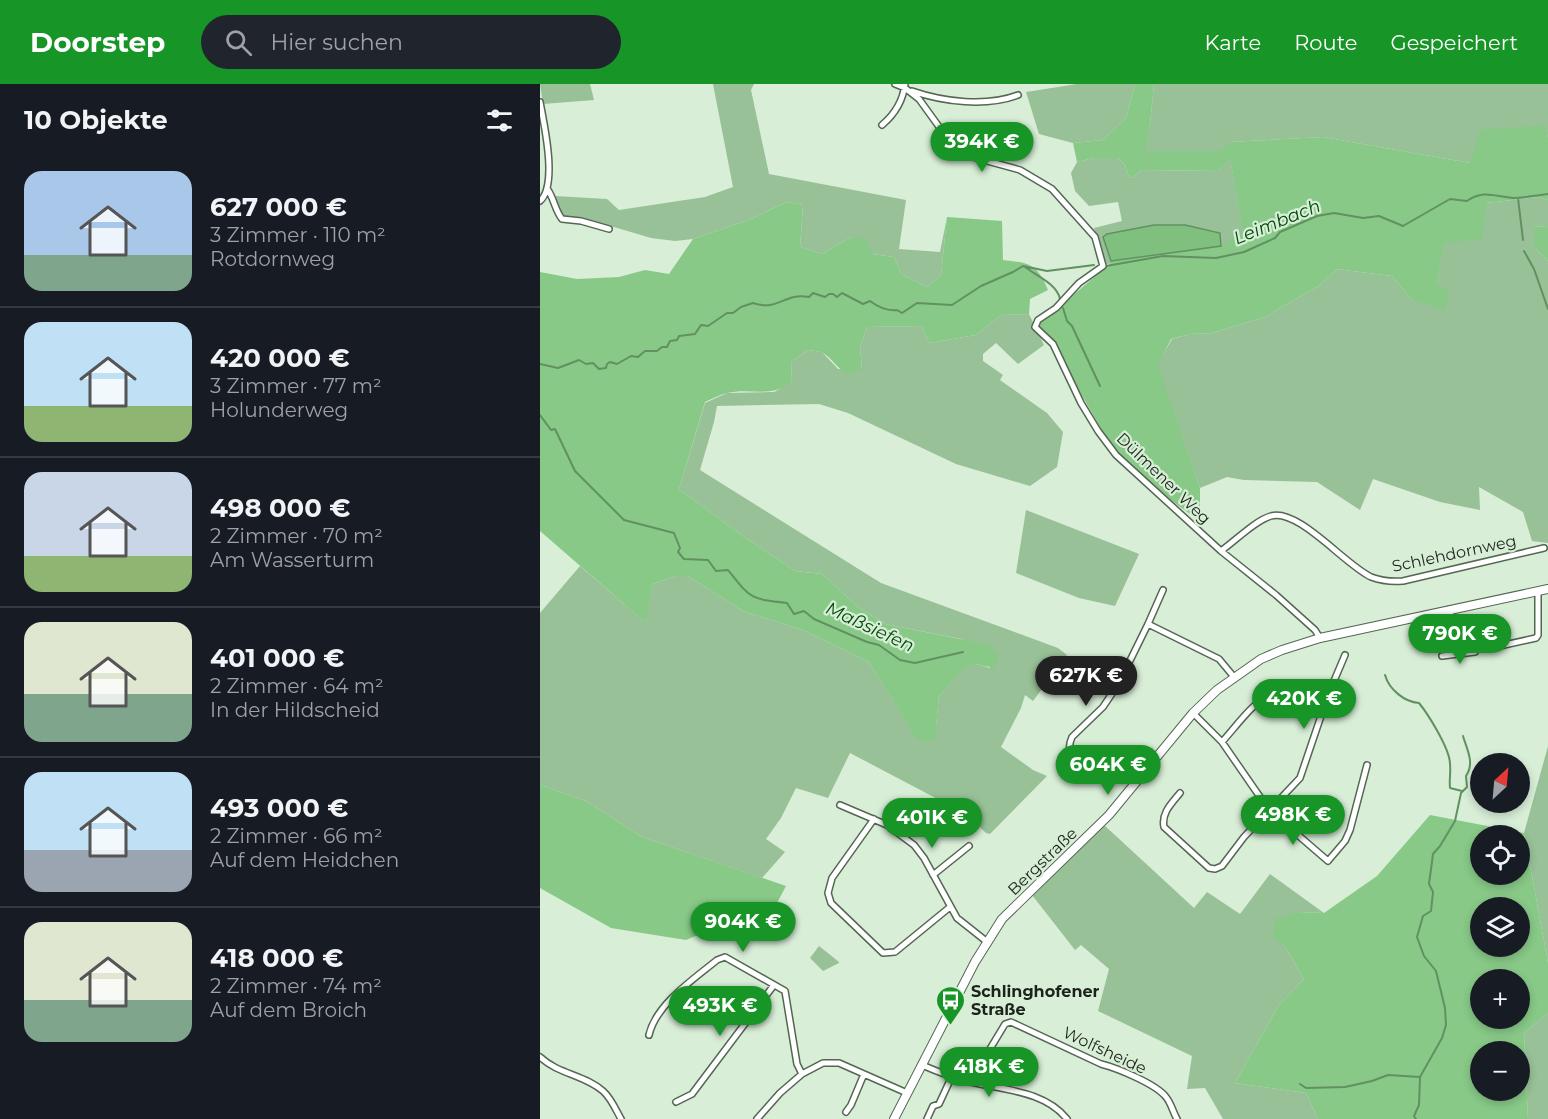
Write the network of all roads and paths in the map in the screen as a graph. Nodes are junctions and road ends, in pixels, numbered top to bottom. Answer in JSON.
{"nodes":[{"id":1,"x":895,"y":84,"type":"edge"},
{"id":2,"x":905,"y":86,"type":"edge"},
{"id":3,"x":1018,"y":96,"type":"dead end"},
{"id":4,"x":540,"y":102,"type":"edge"},
{"id":5,"x":882,"y":125,"type":"dead end"},
{"id":6,"x":548,"y":190,"type":"junction"},
{"id":7,"x":540,"y":201,"type":"edge"},
{"id":8,"x":609,"y":229,"type":"dead end"},
{"id":9,"x":1544,"y":548,"type":"dead end"},
{"id":10,"x":1221,"y":551,"type":"junction"},
{"id":11,"x":1548,"y":588,"type":"edge"},
{"id":12,"x":1162,"y":590,"type":"dead end"},
{"id":13,"x":1538,"y":591,"type":"junction"},
{"id":14,"x":1450,"y":609,"type":"junction"},
{"id":15,"x":1148,"y":624,"type":"junction"},
{"id":16,"x":1320,"y":638,"type":"junction"},
{"id":17,"x":1486,"y":649,"type":"dead end"},
{"id":18,"x":1475,"y":652,"type":"dead end"},
{"id":19,"x":1453,"y":654,"type":"junction"},
{"id":20,"x":1345,"y":656,"type":"dead end"},
{"id":21,"x":1442,"y":656,"type":"dead end"},
{"id":22,"x":1234,"y":677,"type":"junction"},
{"id":23,"x":1322,"y":700,"type":"junction"},
{"id":24,"x":1193,"y":713,"type":"junction"},
{"id":25,"x":1222,"y":742,"type":"junction"},
{"id":26,"x":1097,"y":760,"type":"dead end"},
{"id":27,"x":1367,"y":765,"type":"dead end"},
{"id":28,"x":1180,"y":793,"type":"dead end"},
{"id":29,"x":840,"y":805,"type":"dead end"},
{"id":30,"x":1269,"y":810,"type":"junction"},
{"id":31,"x":874,"y":819,"type":"junction"},
{"id":32,"x":969,"y":846,"type":"dead end"},
{"id":33,"x":933,"y":875,"type":"junction"},
{"id":34,"x":950,"y":907,"type":"junction"},
{"id":35,"x":986,"y":941,"type":"junction"},
{"id":36,"x":774,"y":985,"type":"junction"},
{"id":37,"x":649,"y":1035,"type":"dead end"},
{"id":38,"x":540,"y":1058,"type":"edge"},
{"id":39,"x":922,"y":1065,"type":"junction"},
{"id":40,"x":802,"y":1074,"type":"junction"},
{"id":41,"x":864,"y":1074,"type":"junction"},
{"id":42,"x":952,"y":1076,"type":"junction"},
{"id":43,"x":970,"y":1082,"type":"junction"},
{"id":44,"x":907,"y":1093,"type":"junction"},
{"id":45,"x":676,"y":1102,"type":"dead end"},
{"id":46,"x":846,"y":1112,"type":"dead end"},
{"id":47,"x":621,"y":1119,"type":"edge"},
{"id":48,"x":758,"y":1119,"type":"edge"},
{"id":49,"x":894,"y":1119,"type":"edge"},
{"id":50,"x":927,"y":1119,"type":"edge"},
{"id":51,"x":1067,"y":1119,"type":"edge"},
{"id":52,"x":1177,"y":1119,"type":"edge"}],
"edges":[{"from":1,"to":2,"type":"street"},
{"from":2,"to":3,"type":"street"},
{"from":2,"to":5,"type":"street"},
{"from":2,"to":10,"type":"street","name":"Dülmener Weg"},
{"from":4,"to":6,"type":"street"},
{"from":6,"to":7,"type":"street"},
{"from":6,"to":8,"type":"street"},
{"from":9,"to":10,"type":"street","name":"Schlehdornweg"},
{"from":10,"to":16,"type":"street","name":"Dülmener Weg"},
{"from":11,"to":13,"type":"street","name":"Bergstraße"},
{"from":12,"to":15,"type":"street"},
{"from":13,"to":14,"type":"street","name":"Bergstraße"},
{"from":13,"to":17,"type":"street"},
{"from":14,"to":16,"type":"street","name":"Bergstraße"},
{"from":14,"to":19,"type":"street"},
{"from":15,"to":22,"type":"street"},
{"from":15,"to":26,"type":"street"},
{"from":16,"to":22,"type":"street","name":"Bergstraße"},
{"from":18,"to":19,"type":"street"},
{"from":19,"to":21,"type":"street"},
{"from":20,"to":23,"type":"street"},
{"from":22,"to":24,"type":"street","name":"Bergstraße"},
{"from":23,"to":25,"type":"street"},
{"from":23,"to":30,"type":"street"},
{"from":24,"to":25,"type":"street"},
{"from":24,"to":35,"type":"street","name":"Bergstraße"},
{"from":25,"to":30,"type":"street"},
{"from":27,"to":30,"type":"street"},
{"from":28,"to":30,"type":"street"},
{"from":29,"to":31,"type":"street"},
{"from":31,"to":33,"type":"street"},
{"from":31,"to":34,"type":"street"},
{"from":32,"to":33,"type":"street"},
{"from":33,"to":34,"type":"street"},
{"from":34,"to":35,"type":"street"},
{"from":35,"to":39,"type":"street","name":"Bergstraße"},
{"from":36,"to":37,"type":"street"},
{"from":36,"to":40,"type":"street"},
{"from":36,"to":45,"type":"street"},
{"from":38,"to":47,"type":"street"},
{"from":39,"to":42,"type":"street"},
{"from":39,"to":44,"type":"street","name":"Bergstraße"},
{"from":40,"to":41,"type":"street"},
{"from":40,"to":48,"type":"street"},
{"from":41,"to":44,"type":"street"},
{"from":41,"to":46,"type":"street"},
{"from":42,"to":43,"type":"street"},
{"from":42,"to":50,"type":"street"},
{"from":43,"to":51,"type":"street"},
{"from":43,"to":52,"type":"street","name":"Wolfsheide"},
{"from":44,"to":49,"type":"street","name":"Bergstraße"}]}
